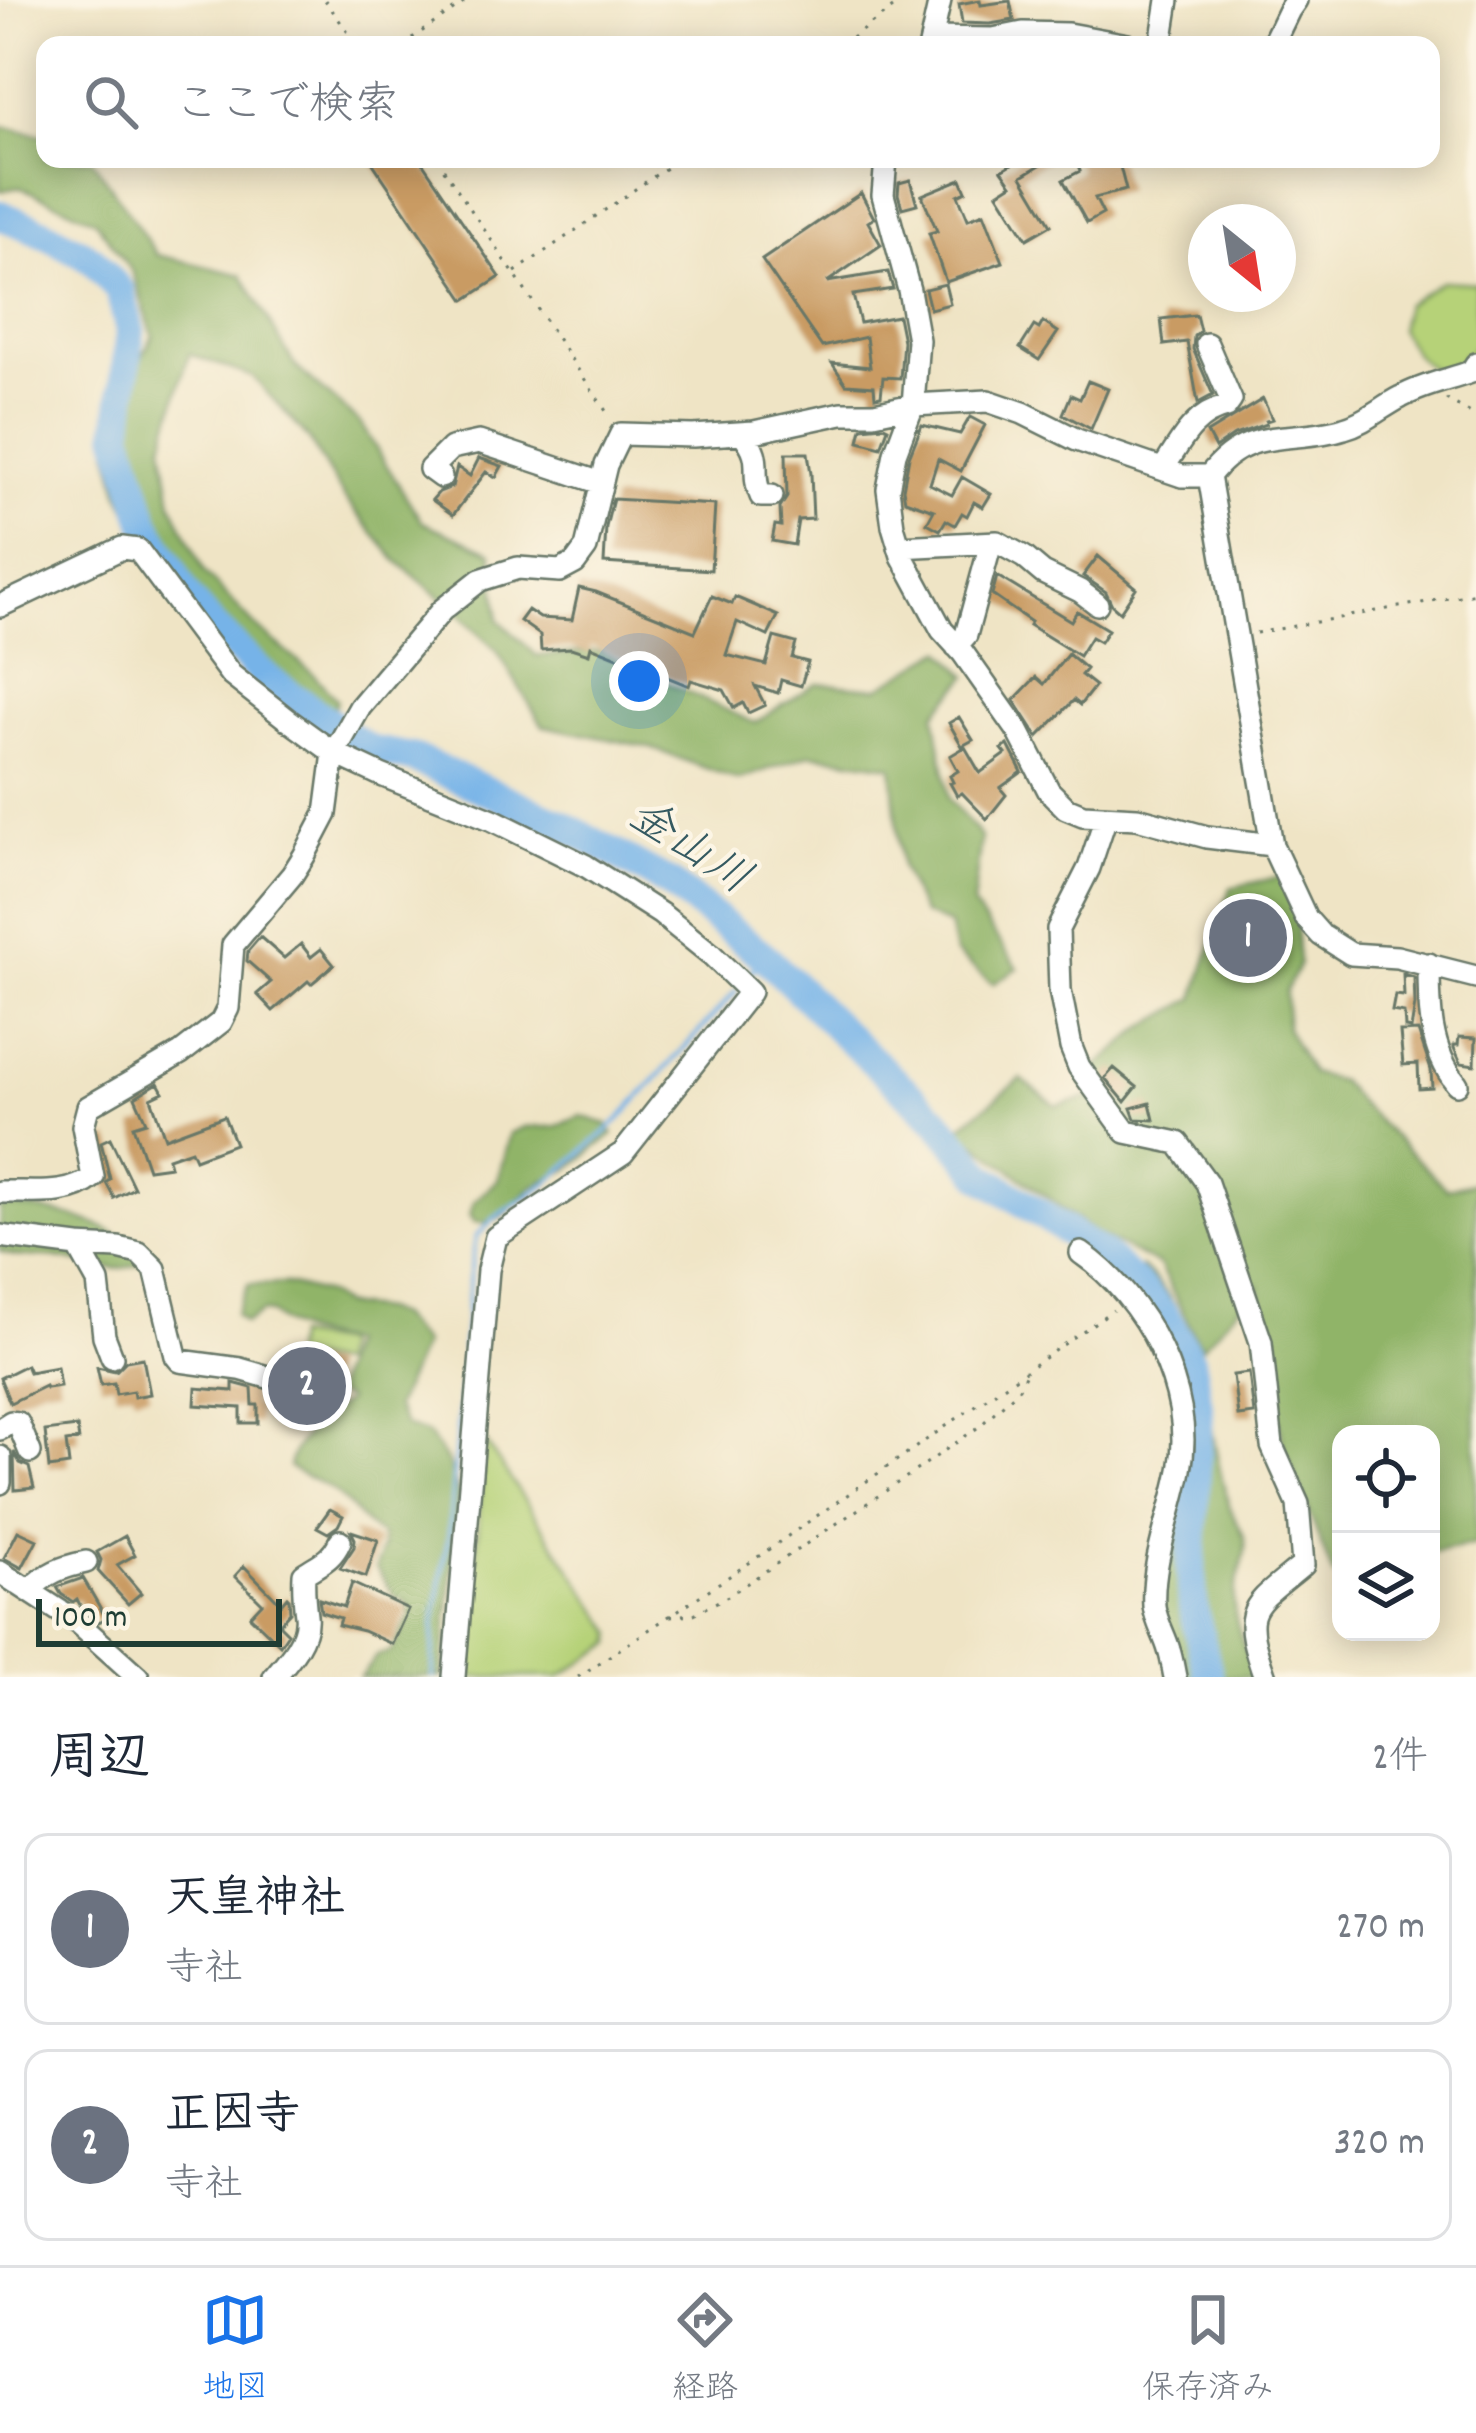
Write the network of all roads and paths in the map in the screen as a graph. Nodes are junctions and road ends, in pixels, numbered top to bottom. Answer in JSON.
{"nodes":[{"id":1,"x":325,"y":0,"type":"edge"},
{"id":2,"x":468,"y":0,"type":"edge"},
{"id":3,"x":904,"y":0,"type":"edge"},
{"id":4,"x":940,"y":0,"type":"edge"},
{"id":5,"x":1168,"y":0,"type":"edge"},
{"id":6,"x":1296,"y":0,"type":"edge"},
{"id":7,"x":351,"y":36,"type":"edge"},
{"id":8,"x":415,"y":36,"type":"edge"},
{"id":9,"x":854,"y":36,"type":"edge"},
{"id":10,"x":932,"y":36,"type":"edge"},
{"id":11,"x":1008,"y":36,"type":"edge"},
{"id":12,"x":1079,"y":36,"type":"edge"},
{"id":13,"x":1162,"y":36,"type":"edge"},
{"id":14,"x":1275,"y":36,"type":"edge"},
{"id":15,"x":443,"y":168,"type":"edge"},
{"id":16,"x":666,"y":168,"type":"edge"},
{"id":17,"x":885,"y":168,"type":"edge"},
{"id":18,"x":514,"y":273,"type":"junction"},
{"id":19,"x":1207,"y":344,"type":"dead end"},
{"id":20,"x":1476,"y":364,"type":"edge"},
{"id":21,"x":1439,"y":383,"type":"junction"},
{"id":22,"x":913,"y":405,"type":"junction"},
{"id":23,"x":1476,"y":416,"type":"edge"},
{"id":24,"x":742,"y":433,"type":"junction"},
{"id":25,"x":621,"y":434,"type":"junction"},
{"id":26,"x":1163,"y":469,"type":"junction"},
{"id":27,"x":1209,"y":476,"type":"junction"},
{"id":28,"x":441,"y":477,"type":"dead end"},
{"id":29,"x":601,"y":483,"type":"junction"},
{"id":30,"x":772,"y":496,"type":"dead end"},
{"id":31,"x":991,"y":542,"type":"junction"},
{"id":32,"x":899,"y":547,"type":"junction"},
{"id":33,"x":1476,"y":593,"type":"edge"},
{"id":34,"x":1097,"y":604,"type":"dead end"},
{"id":35,"x":0,"y":606,"type":"edge"},
{"id":36,"x":1237,"y":636,"type":"junction"},
{"id":37,"x":956,"y":646,"type":"junction"},
{"id":38,"x":336,"y":749,"type":"junction"},
{"id":39,"x":1106,"y":817,"type":"junction"},
{"id":40,"x":1272,"y":845,"type":"junction"},
{"id":41,"x":1429,"y":964,"type":"junction"},
{"id":42,"x":1476,"y":976,"type":"edge"},
{"id":43,"x":1457,"y":1084,"type":"dead end"},
{"id":44,"x":0,"y":1192,"type":"edge"},
{"id":45,"x":0,"y":1236,"type":"edge"},
{"id":46,"x":76,"y":1246,"type":"junction"},
{"id":47,"x":1082,"y":1253,"type":"dead end"},
{"id":48,"x":1129,"y":1299,"type":"junction"},
{"id":49,"x":112,"y":1357,"type":"dead end"},
{"id":50,"x":1028,"y":1369,"type":"junction"},
{"id":51,"x":278,"y":1380,"type":"dead end"},
{"id":52,"x":0,"y":1429,"type":"edge"},
{"id":53,"x":30,"y":1452,"type":"dead end"},
{"id":54,"x":0,"y":1457,"type":"edge"},
{"id":55,"x":0,"y":1484,"type":"edge"},
{"id":56,"x":340,"y":1540,"type":"dead end"},
{"id":57,"x":86,"y":1562,"type":"dead end"},
{"id":58,"x":0,"y":1572,"type":"edge"},
{"id":59,"x":29,"y":1591,"type":"junction"},
{"id":60,"x":670,"y":1616,"type":"junction"},
{"id":61,"x":138,"y":1677,"type":"edge"},
{"id":62,"x":274,"y":1677,"type":"edge"},
{"id":63,"x":454,"y":1677,"type":"edge"},
{"id":64,"x":578,"y":1677,"type":"edge"},
{"id":65,"x":1175,"y":1677,"type":"edge"},
{"id":66,"x":1265,"y":1677,"type":"edge"}],
"edges":[{"from":1,"to":7,"type":"path"},
{"from":2,"to":8,"type":"path"},
{"from":3,"to":9,"type":"path"},
{"from":4,"to":10,"type":"street"},
{"from":5,"to":13,"type":"street"},
{"from":6,"to":14,"type":"street"},
{"from":11,"to":12,"type":"street"},
{"from":15,"to":18,"type":"path"},
{"from":16,"to":18,"type":"path"},
{"from":17,"to":22,"type":"street"},
{"from":18,"to":25,"type":"path"},
{"from":19,"to":26,"type":"street"},
{"from":20,"to":21,"type":"street"},
{"from":21,"to":23,"type":"path"},
{"from":21,"to":27,"type":"street"},
{"from":22,"to":24,"type":"street"},
{"from":22,"to":26,"type":"street"},
{"from":22,"to":32,"type":"street"},
{"from":24,"to":25,"type":"street"},
{"from":24,"to":30,"type":"street"},
{"from":25,"to":29,"type":"street"},
{"from":26,"to":27,"type":"street"},
{"from":27,"to":36,"type":"street"},
{"from":28,"to":29,"type":"street"},
{"from":29,"to":38,"type":"street"},
{"from":31,"to":32,"type":"street"},
{"from":31,"to":34,"type":"street"},
{"from":31,"to":37,"type":"street"},
{"from":32,"to":37,"type":"street"},
{"from":33,"to":36,"type":"path"},
{"from":35,"to":38,"type":"street"},
{"from":36,"to":40,"type":"street"},
{"from":37,"to":39,"type":"street"},
{"from":38,"to":44,"type":"street"},
{"from":38,"to":63,"type":"street"},
{"from":39,"to":40,"type":"street"},
{"from":39,"to":66,"type":"street"},
{"from":40,"to":41,"type":"street"},
{"from":41,"to":42,"type":"street"},
{"from":41,"to":43,"type":"street"},
{"from":45,"to":46,"type":"street"},
{"from":46,"to":49,"type":"street"},
{"from":46,"to":51,"type":"street"},
{"from":47,"to":48,"type":"street"},
{"from":48,"to":50,"type":"path"},
{"from":48,"to":65,"type":"street"},
{"from":50,"to":60,"type":"path"},
{"from":50,"to":60,"type":"path"},
{"from":52,"to":53,"type":"street"},
{"from":54,"to":55,"type":"street"},
{"from":56,"to":62,"type":"street"},
{"from":57,"to":59,"type":"street"},
{"from":58,"to":59,"type":"street"},
{"from":59,"to":61,"type":"street"},
{"from":60,"to":64,"type":"path"}]}
